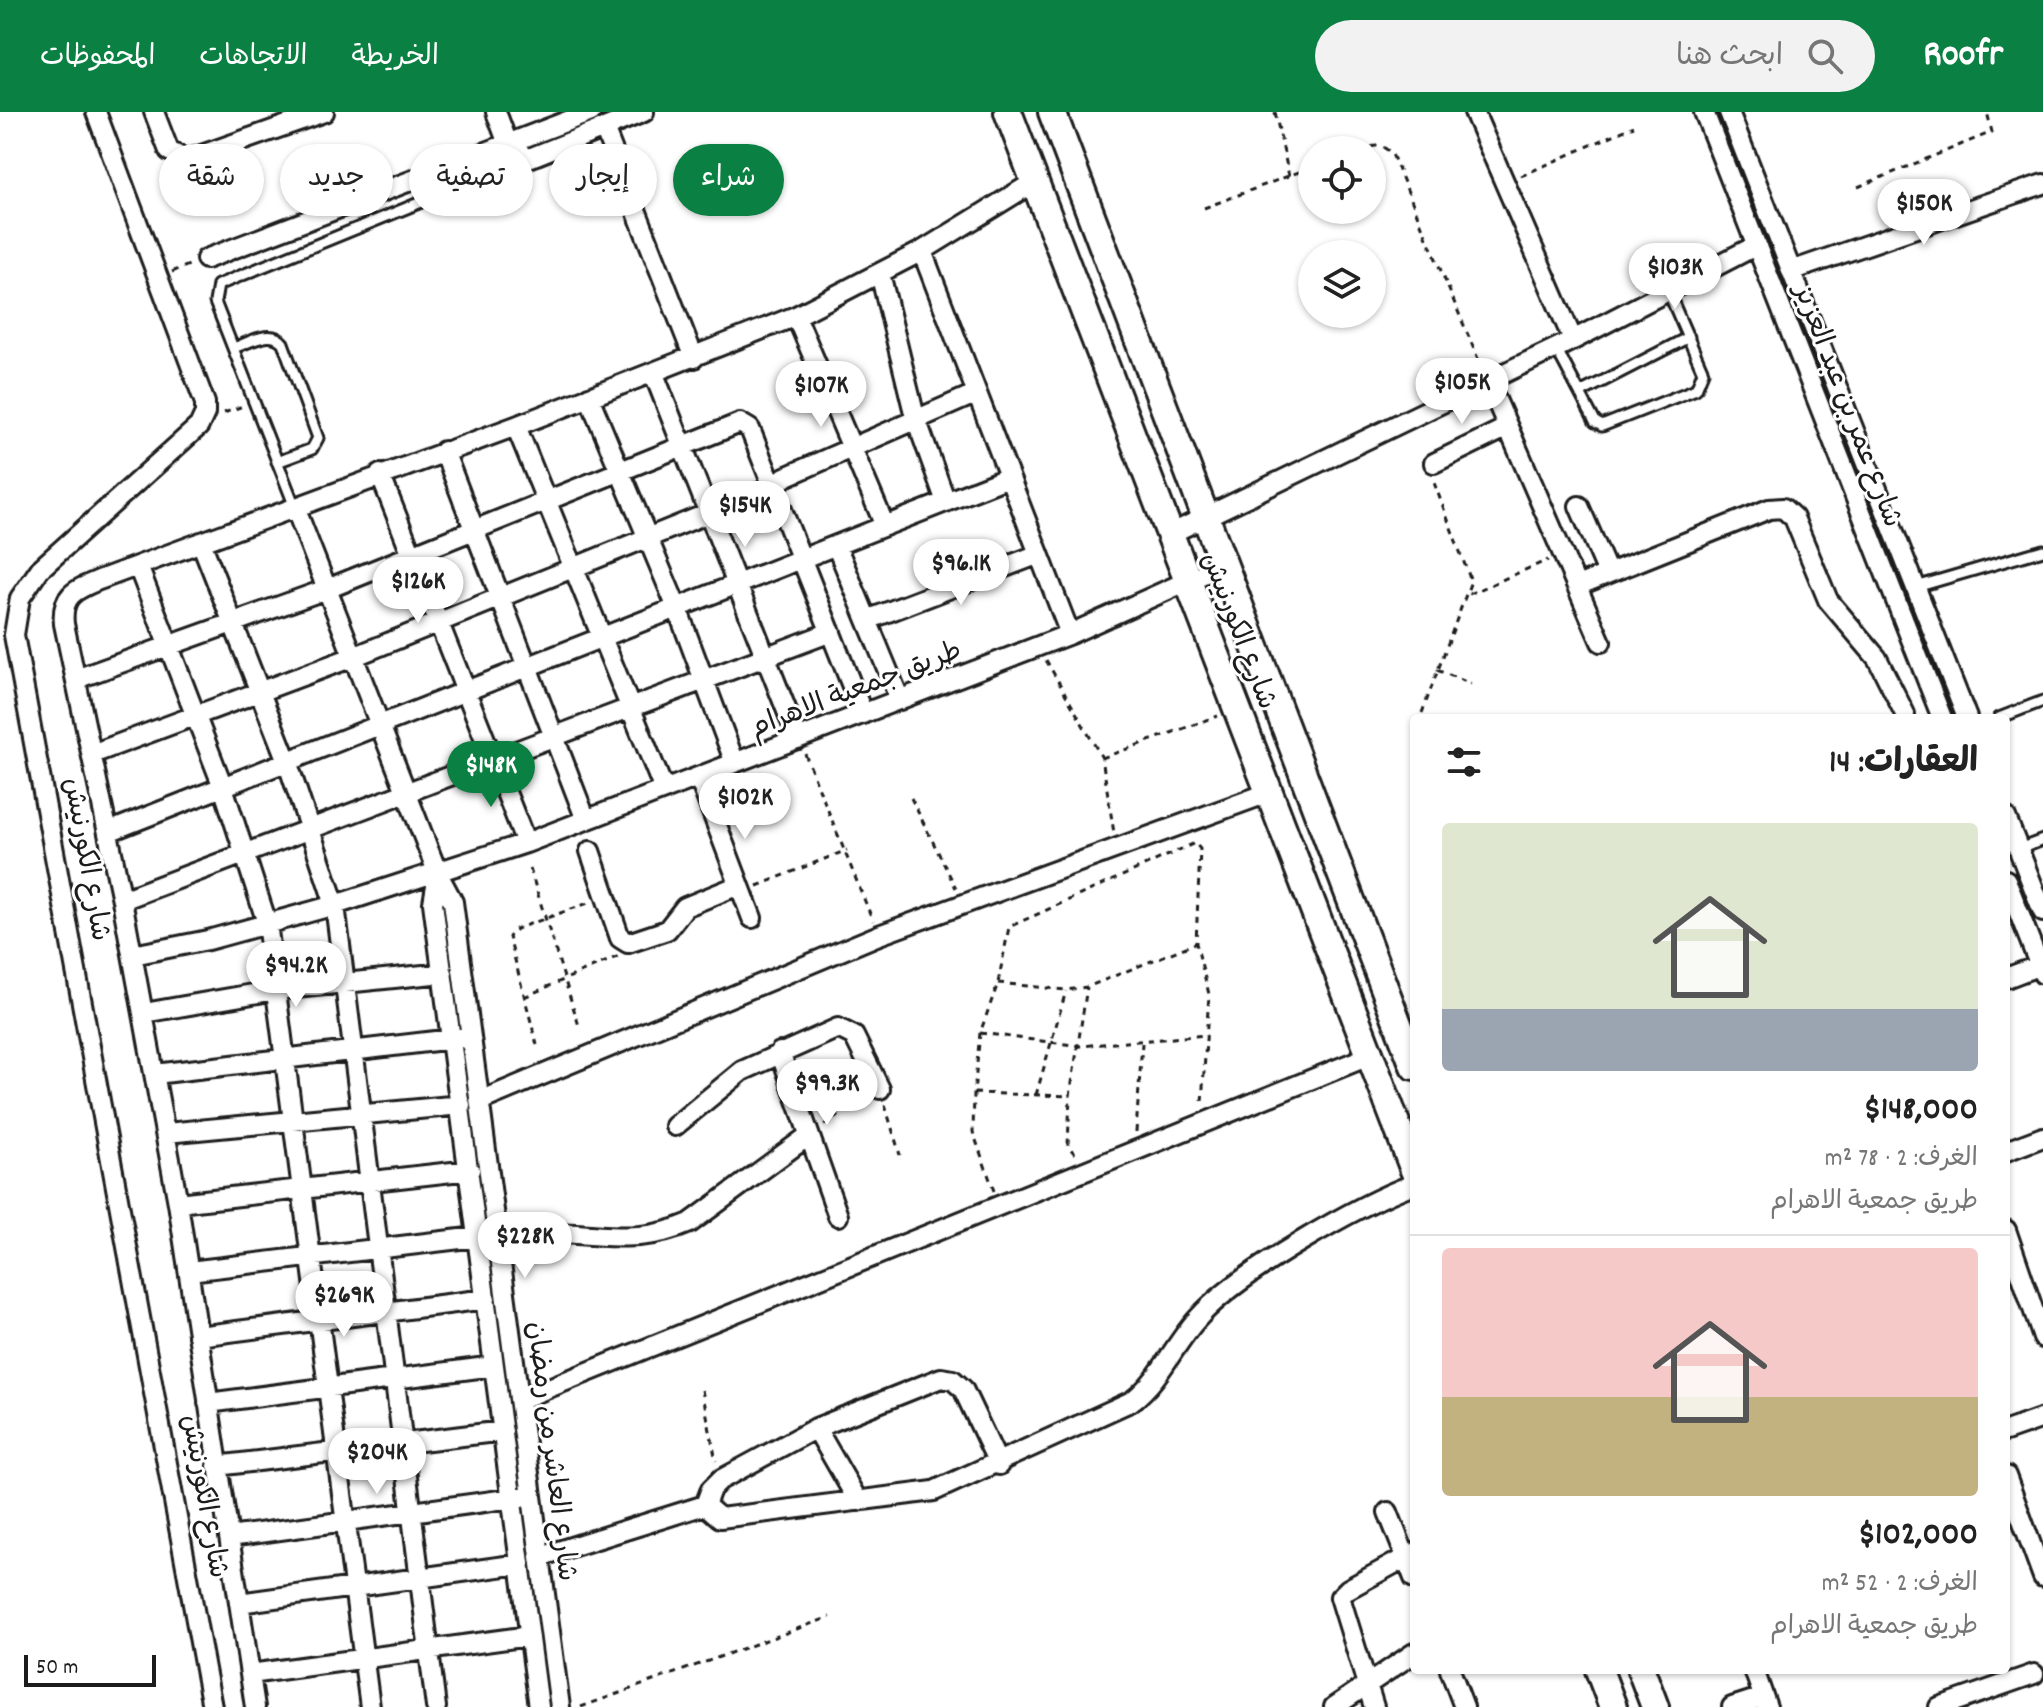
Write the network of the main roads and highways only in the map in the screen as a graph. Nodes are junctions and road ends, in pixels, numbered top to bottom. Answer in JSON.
{"nodes":[{"id":1,"x":1008,"y":112,"type":"edge"},
{"id":2,"x":1052,"y":112,"type":"edge"},
{"id":3,"x":1410,"y":1056,"type":"edge"},
{"id":4,"x":1410,"y":1160,"type":"edge"},
{"id":5,"x":1601,"y":1674,"type":"edge"},
{"id":6,"x":1643,"y":1674,"type":"edge"},
{"id":7,"x":1613,"y":1707,"type":"edge"},
{"id":8,"x":1655,"y":1707,"type":"edge"}],
"edges":[{"from":1,"to":4,"type":"main road","name":"شارع الكورنيش"},
{"from":2,"to":3,"type":"main road","name":"شارع الكورنيش"},
{"from":5,"to":7,"type":"main road"},
{"from":6,"to":8,"type":"main road"}]}
